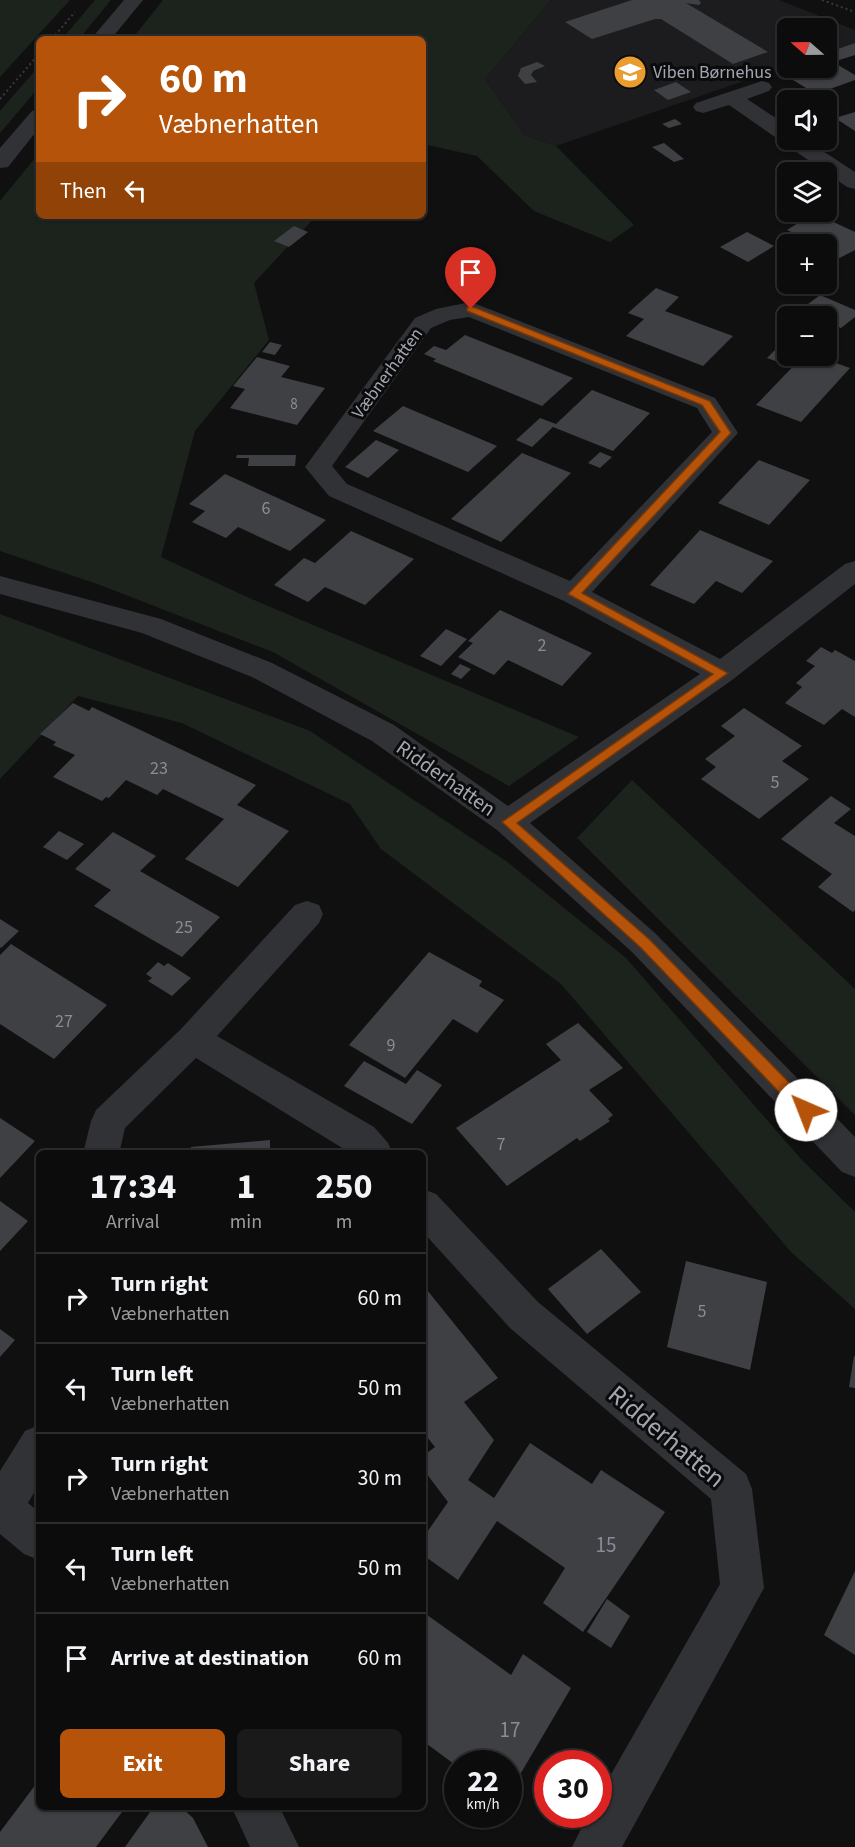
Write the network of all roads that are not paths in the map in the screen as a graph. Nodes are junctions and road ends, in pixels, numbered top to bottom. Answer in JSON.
{"nodes":[{"id":1,"x":134,"y":0,"type":"edge"},
{"id":2,"x":104,"y":36,"type":"edge"},
{"id":3,"x":762,"y":87,"type":"dead end"},
{"id":4,"x":731,"y":97,"type":"junction"},
{"id":5,"x":703,"y":107,"type":"dead end"},
{"id":6,"x":36,"y":119,"type":"edge"},
{"id":7,"x":777,"y":128,"type":"edge"},
{"id":8,"x":808,"y":150,"type":"edge"},
{"id":9,"x":0,"y":162,"type":"edge"},
{"id":10,"x":855,"y":182,"type":"edge"},
{"id":11,"x":855,"y":570,"type":"edge"},
{"id":12,"x":0,"y":585,"type":"edge"},
{"id":13,"x":574,"y":594,"type":"junction"},
{"id":14,"x":722,"y":673,"type":"junction"},
{"id":15,"x":508,"y":822,"type":"junction"},
{"id":16,"x":307,"y":914,"type":"dead end"},
{"id":17,"x":194,"y":1039,"type":"junction"},
{"id":18,"x":102,"y":1150,"type":"edge"},
{"id":19,"x":372,"y":1150,"type":"edge"},
{"id":20,"x":855,"y":1161,"type":"edge"},
{"id":21,"x":426,"y":1209,"type":"edge"},
{"id":22,"x":36,"y":1450,"type":"edge"},
{"id":23,"x":1,"y":1509,"type":"edge"},
{"id":24,"x":36,"y":1537,"type":"edge"},
{"id":25,"x":256,"y":1810,"type":"edge"},
{"id":26,"x":275,"y":1847,"type":"edge"},
{"id":27,"x":596,"y":1847,"type":"edge"}],
"edges":[{"from":1,"to":2,"type":"street"},
{"from":3,"to":4,"type":"street"},
{"from":4,"to":5,"type":"street"},
{"from":4,"to":7,"type":"street"},
{"from":6,"to":9,"type":"street"},
{"from":8,"to":10,"type":"street"},
{"from":11,"to":14,"type":"street"},
{"from":12,"to":15,"type":"street","name":"Ridderhatten"},
{"from":13,"to":13,"type":"street","name":"Væbnerhatten"},
{"from":13,"to":14,"type":"street","name":"Væbnerhatten"},
{"from":14,"to":15,"type":"street"},
{"from":15,"to":20,"type":"street","name":"Ridderhatten"},
{"from":16,"to":17,"type":"street"},
{"from":17,"to":18,"type":"street"},
{"from":17,"to":19,"type":"street"},
{"from":21,"to":27,"type":"street","name":"Ridderhatten"},
{"from":22,"to":23,"type":"street"},
{"from":23,"to":24,"type":"street"},
{"from":25,"to":26,"type":"street"}]}
